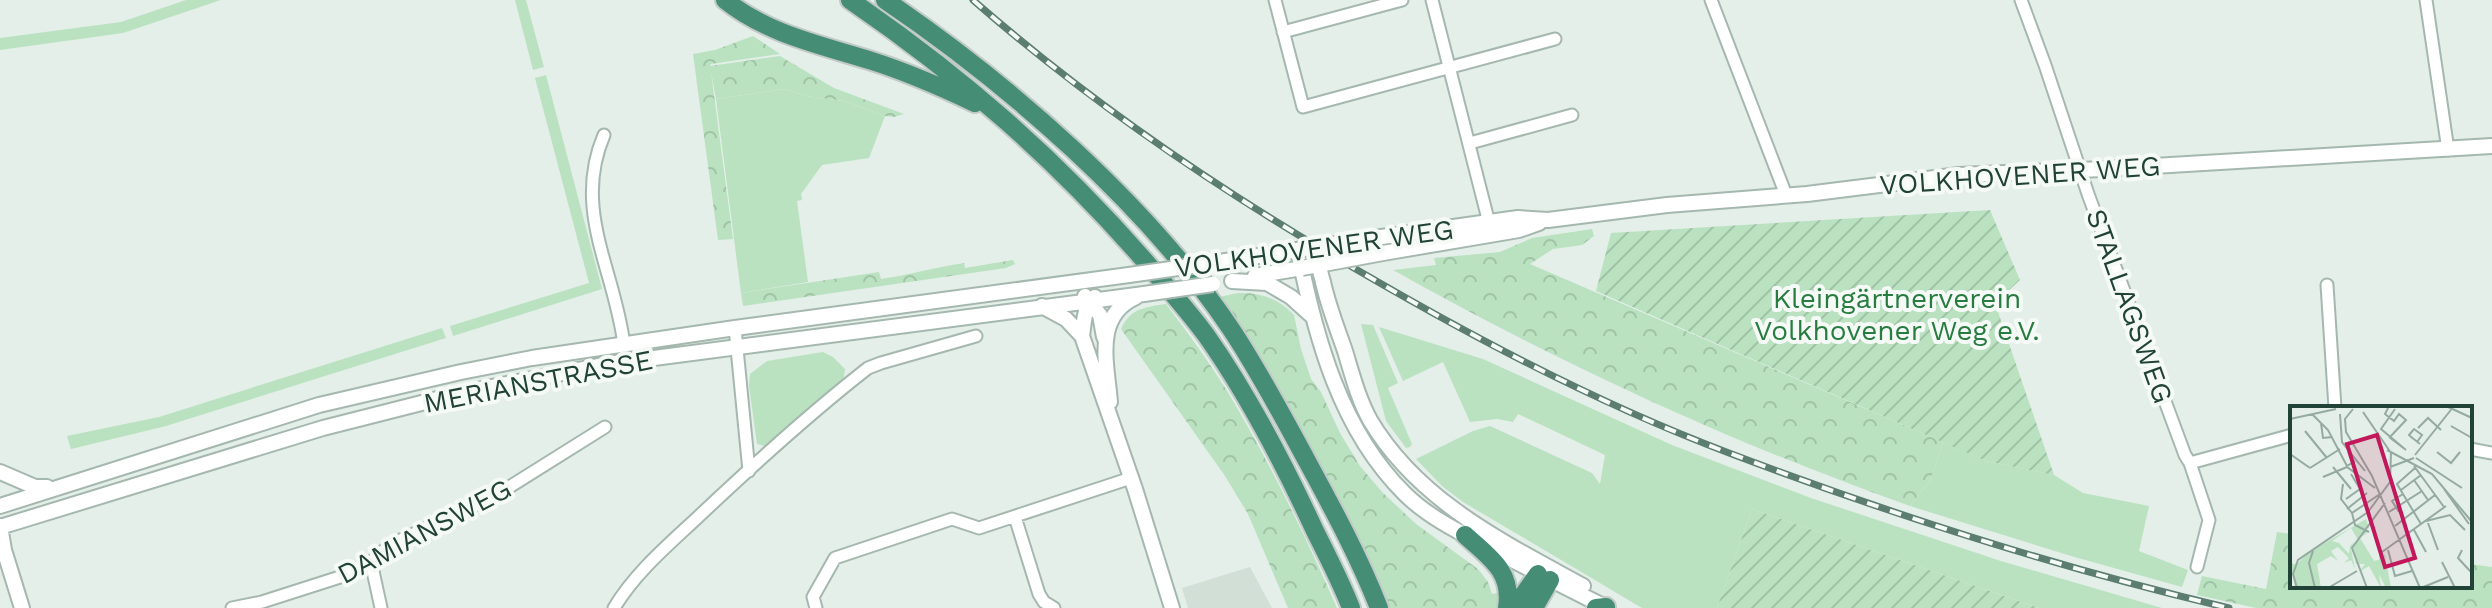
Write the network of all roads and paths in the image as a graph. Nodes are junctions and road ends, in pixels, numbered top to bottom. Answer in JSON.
{"nodes":[{"id":1,"x":725,"y":0,"type":"edge"},
{"id":2,"x":850,"y":0,"type":"edge"},
{"id":3,"x":885,"y":0,"type":"edge"},
{"id":4,"x":894,"y":0,"type":"edge"},
{"id":5,"x":1275,"y":0,"type":"edge"},
{"id":6,"x":1402,"y":0,"type":"edge"},
{"id":7,"x":1432,"y":0,"type":"edge"},
{"id":8,"x":1711,"y":0,"type":"edge"},
{"id":9,"x":2021,"y":0,"type":"edge"},
{"id":10,"x":2426,"y":0,"type":"edge"},
{"id":11,"x":923,"y":26,"type":"junction"},
{"id":12,"x":1283,"y":32,"type":"junction"},
{"id":13,"x":1555,"y":39,"type":"dead end"},
{"id":14,"x":1450,"y":68,"type":"junction"},
{"id":15,"x":1572,"y":115,"type":"dead end"},
{"id":16,"x":604,"y":135,"type":"dead end"},
{"id":17,"x":1024,"y":135,"type":"junction"},
{"id":18,"x":1470,"y":143,"type":"junction"},
{"id":19,"x":2492,"y":146,"type":"edge"},
{"id":20,"x":2448,"y":150,"type":"junction"},
{"id":21,"x":2080,"y":171,"type":"junction"},
{"id":22,"x":1786,"y":195,"type":"junction"},
{"id":23,"x":1495,"y":228,"type":"junction"},
{"id":24,"x":1314,"y":248,"type":"junction"},
{"id":25,"x":1298,"y":250,"type":"junction"},
{"id":26,"x":1318,"y":265,"type":"junction"},
{"id":27,"x":1298,"y":273,"type":"junction"},
{"id":28,"x":1129,"y":275,"type":"junction"},
{"id":29,"x":1079,"y":281,"type":"joint"},
{"id":30,"x":1232,"y":281,"type":"junction"},
{"id":31,"x":1060,"y":284,"type":"junction"},
{"id":32,"x":2327,"y":285,"type":"dead end"},
{"id":33,"x":1144,"y":294,"type":"junction"},
{"id":34,"x":1090,"y":300,"type":"junction"},
{"id":35,"x":1042,"y":306,"type":"junction"},
{"id":36,"x":1312,"y":317,"type":"junction"},
{"id":37,"x":735,"y":328,"type":"junction"},
{"id":38,"x":976,"y":336,"type":"dead end"},
{"id":39,"x":1082,"y":336,"type":"junction"},
{"id":40,"x":624,"y":345,"type":"junction"},
{"id":41,"x":736,"y":348,"type":"junction"},
{"id":42,"x":1106,"y":350,"type":"junction"},
{"id":43,"x":2335,"y":406,"type":"edge"},
{"id":44,"x":1112,"y":421,"type":"junction"},
{"id":45,"x":605,"y":427,"type":"dead end"},
{"id":46,"x":2290,"y":436,"type":"edge"},
{"id":47,"x":2472,"y":449,"type":"edge"},
{"id":48,"x":2492,"y":453,"type":"edge"},
{"id":49,"x":2190,"y":463,"type":"junction"},
{"id":50,"x":749,"y":471,"type":"junction"},
{"id":51,"x":0,"y":472,"type":"edge"},
{"id":52,"x":1131,"y":478,"type":"junction"},
{"id":53,"x":55,"y":488,"type":"junction"},
{"id":54,"x":0,"y":506,"type":"edge"},
{"id":55,"x":1015,"y":517,"type":"junction"},
{"id":56,"x":0,"y":527,"type":"edge"},
{"id":57,"x":1465,"y":535,"type":"junction"},
{"id":58,"x":371,"y":562,"type":"junction"},
{"id":59,"x":2197,"y":567,"type":"dead end"},
{"id":60,"x":1545,"y":572,"type":"junction"},
{"id":61,"x":814,"y":603,"type":"edge"},
{"id":62,"x":1350,"y":605,"type":"edge"},
{"id":63,"x":1379,"y":606,"type":"edge"},
{"id":64,"x":22,"y":608,"type":"edge"},
{"id":65,"x":232,"y":608,"type":"edge"},
{"id":66,"x":381,"y":608,"type":"edge"},
{"id":67,"x":614,"y":608,"type":"edge"},
{"id":68,"x":1054,"y":608,"type":"edge"},
{"id":69,"x":1172,"y":608,"type":"edge"},
{"id":70,"x":1507,"y":608,"type":"edge"},
{"id":71,"x":1514,"y":608,"type":"edge"},
{"id":72,"x":1534,"y":608,"type":"edge"},
{"id":73,"x":1596,"y":608,"type":"edge"},
{"id":74,"x":1607,"y":608,"type":"edge"}],
"edges":[{"from":1,"to":17,"type":"highway"},
{"from":2,"to":17,"type":"highway"},
{"from":3,"to":11,"type":"highway"},
{"from":4,"to":11,"type":"highway"},
{"from":5,"to":12,"type":"street"},
{"from":6,"to":12,"type":"street"},
{"from":7,"to":14,"type":"street"},
{"from":8,"to":22,"type":"street"},
{"from":9,"to":21,"type":"street","name":"STALLAGSWEG"},
{"from":10,"to":20,"type":"street"},
{"from":11,"to":63,"type":"highway"},
{"from":12,"to":14,"type":"street"},
{"from":13,"to":14,"type":"street"},
{"from":14,"to":18,"type":"street"},
{"from":15,"to":18,"type":"street"},
{"from":16,"to":40,"type":"street"},
{"from":17,"to":62,"type":"highway"},
{"from":18,"to":23,"type":"street"},
{"from":19,"to":20,"type":"street","name":"VOLKHOVENER WEG"},
{"from":20,"to":21,"type":"street","name":"VOLKHOVENER WEG"},
{"from":21,"to":22,"type":"street","name":"VOLKHOVENER WEG"},
{"from":21,"to":49,"type":"street","name":"STALLAGSWEG"},
{"from":22,"to":23,"type":"street","name":"VOLKHOVENER WEG"},
{"from":23,"to":24,"type":"street","name":"VOLKHOVENER WEG","bridge":true},
{"from":23,"to":26,"type":"street","name":"VOLKHOVENER WEG","bridge":true},
{"from":24,"to":25,"type":"street","name":"VOLKHOVENER WEG","bridge":true},
{"from":24,"to":26,"type":"street","bridge":true},
{"from":25,"to":27,"type":"street","bridge":true},
{"from":25,"to":28,"type":"street","name":"VOLKHOVENER WEG","bridge":true},
{"from":26,"to":27,"type":"street","name":"VOLKHOVENER WEG","bridge":true},
{"from":26,"to":60,"type":"street","bridge":true},
{"from":27,"to":30,"type":"street","name":"VOLKHOVENER WEG"},
{"from":27,"to":36,"type":"street"},
{"from":28,"to":29,"type":"street","name":"VOLKHOVENER WEG"},
{"from":28,"to":34,"type":"street"},
{"from":29,"to":31,"type":"street","name":"MERIANSTRASSE"},
{"from":30,"to":33,"type":"street","name":"VOLKHOVENER WEG","bridge":true},
{"from":30,"to":36,"type":"street"},
{"from":31,"to":34,"type":"street"},
{"from":31,"to":37,"type":"street","name":"MERIANSTRASSE"},
{"from":32,"to":43,"type":"street"},
{"from":33,"to":34,"type":"street","name":"VOLKHOVENER WEG"},
{"from":33,"to":42,"type":"street"},
{"from":34,"to":35,"type":"street","name":"MERIANSTRASSE"},
{"from":34,"to":39,"type":"street"},
{"from":34,"to":42,"type":"street"},
{"from":35,"to":39,"type":"street"},
{"from":35,"to":41,"type":"street","name":"MERIANSTRASSE"},
{"from":36,"to":57,"type":"street"},
{"from":37,"to":40,"type":"street","name":"MERIANSTRASSE"},
{"from":37,"to":41,"type":"street"},
{"from":38,"to":50,"type":"street"},
{"from":39,"to":44,"type":"street"},
{"from":40,"to":53,"type":"street","name":"MERIANSTRASSE"},
{"from":41,"to":50,"type":"street"},
{"from":41,"to":56,"type":"street","name":"MERIANSTRASSE"},
{"from":42,"to":44,"type":"street"},
{"from":44,"to":52,"type":"street"},
{"from":45,"to":58,"type":"street","name":"DAMIANSWEG"},
{"from":46,"to":49,"type":"street"},
{"from":47,"to":48,"type":"street"},
{"from":49,"to":59,"type":"street","name":"STALLAGSWEG"},
{"from":50,"to":67,"type":"street"},
{"from":51,"to":53,"type":"street"},
{"from":52,"to":55,"type":"street"},
{"from":52,"to":69,"type":"street"},
{"from":53,"to":54,"type":"street","name":"MERIANSTRASSE"},
{"from":55,"to":61,"type":"street"},
{"from":55,"to":68,"type":"street"},
{"from":56,"to":64,"type":"street"},
{"from":57,"to":60,"type":"street"},
{"from":57,"to":70,"type":"highway"},
{"from":58,"to":65,"type":"street","name":"DAMIANSWEG"},
{"from":58,"to":66,"type":"street"},
{"from":60,"to":71,"type":"highway"},
{"from":60,"to":72,"type":"highway"},
{"from":60,"to":74,"type":"street"},
{"from":73,"to":74,"type":"highway"}]}
